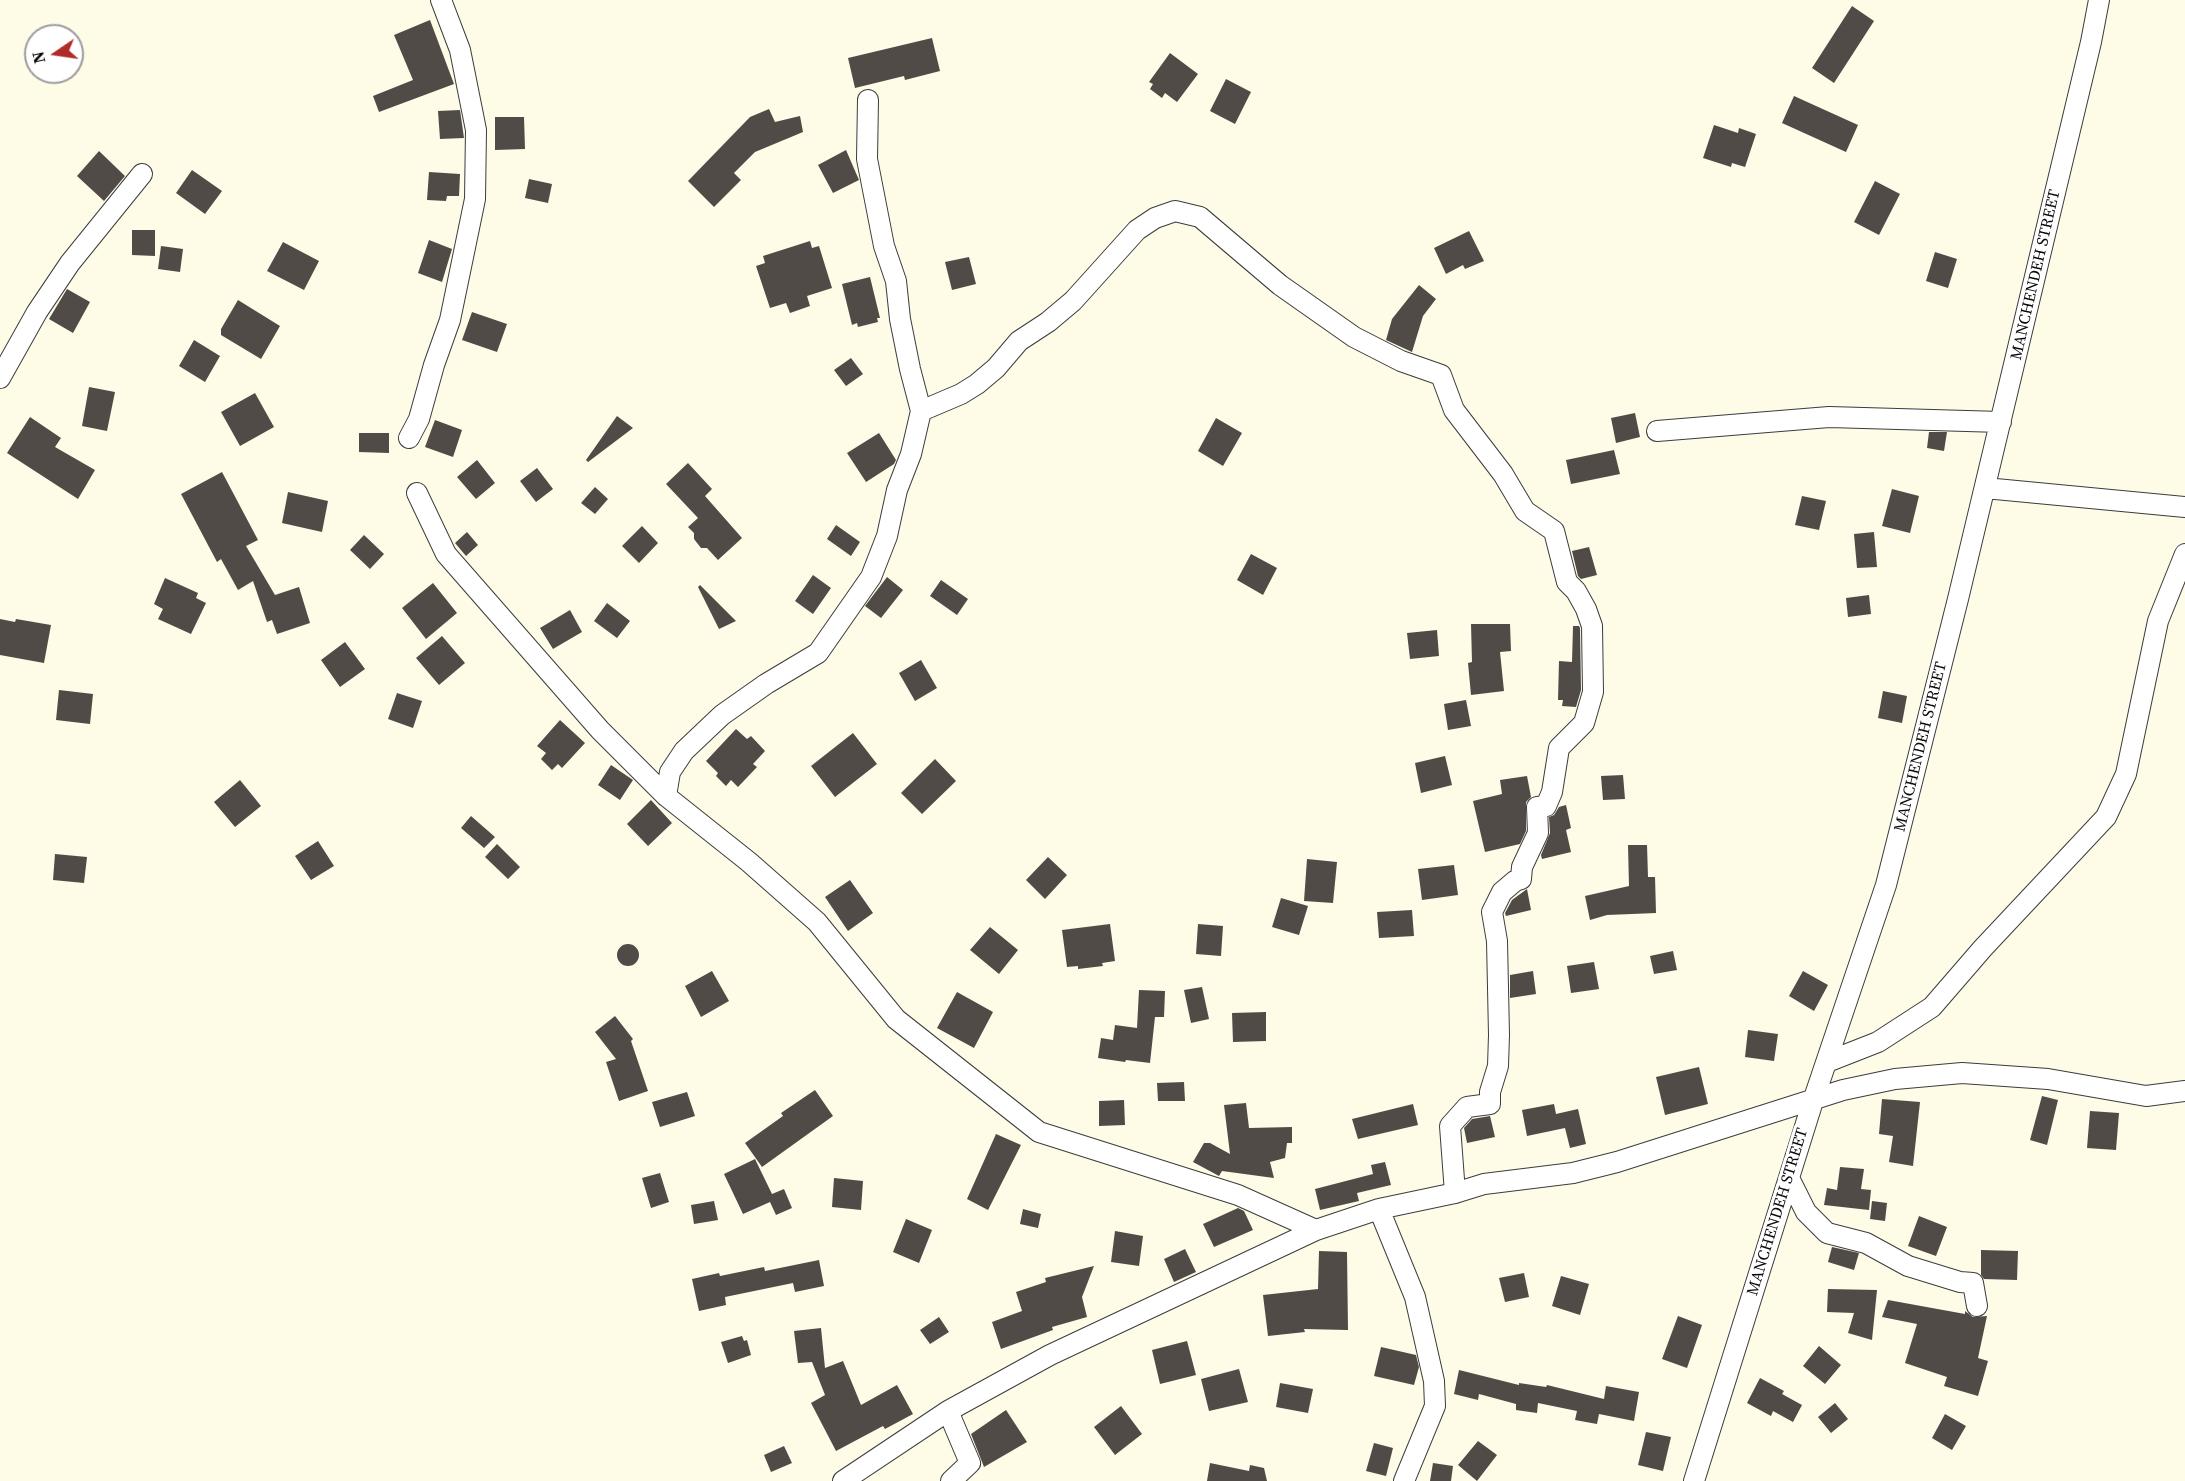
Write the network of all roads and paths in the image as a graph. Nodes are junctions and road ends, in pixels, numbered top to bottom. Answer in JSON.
{"nodes":[{"id":1,"x":441,"y":0,"type":"edge"},
{"id":2,"x":2099,"y":0,"type":"edge"},
{"id":3,"x":868,"y":100,"type":"dead end"},
{"id":4,"x":142,"y":174,"type":"dead end"},
{"id":5,"x":0,"y":378,"type":"edge"},
{"id":6,"x":921,"y":411,"type":"junction"},
{"id":7,"x":2001,"y":422,"type":"junction"},
{"id":8,"x":1657,"y":431,"type":"dead end"},
{"id":9,"x":409,"y":438,"type":"dead end"},
{"id":10,"x":1985,"y":488,"type":"junction"},
{"id":11,"x":417,"y":493,"type":"dead end"},
{"id":12,"x":2185,"y":507,"type":"edge"},
{"id":13,"x":2185,"y":554,"type":"edge"},
{"id":14,"x":666,"y":796,"type":"junction"},
{"id":15,"x":1827,"y":1062,"type":"junction"},
{"id":16,"x":2185,"y":1091,"type":"edge"},
{"id":17,"x":1813,"y":1101,"type":"junction"},
{"id":18,"x":1789,"y":1178,"type":"junction"},
{"id":19,"x":1455,"y":1193,"type":"junction"},
{"id":20,"x":1379,"y":1209,"type":"junction"},
{"id":21,"x":1316,"y":1230,"type":"junction"},
{"id":22,"x":1977,"y":1306,"type":"dead end"},
{"id":23,"x":948,"y":1411,"type":"junction"},
{"id":24,"x":843,"y":1481,"type":"edge"},
{"id":25,"x":951,"y":1481,"type":"edge"},
{"id":26,"x":1404,"y":1481,"type":"edge"},
{"id":27,"x":1694,"y":1481,"type":"edge"}],
"edges":[{"from":1,"to":9,"type":"street"},
{"from":2,"to":7,"type":"street","name":"MANCHENDEH STREET"},
{"from":3,"to":6,"type":"street"},
{"from":4,"to":5,"type":"street"},
{"from":6,"to":14,"type":"street"},
{"from":6,"to":19,"type":"street"},
{"from":7,"to":8,"type":"street"},
{"from":7,"to":10,"type":"street","name":"MANCHENDEH STREET"},
{"from":10,"to":12,"type":"street"},
{"from":10,"to":15,"type":"street","name":"MANCHENDEH STREET"},
{"from":11,"to":14,"type":"street"},
{"from":13,"to":15,"type":"street"},
{"from":14,"to":21,"type":"street"},
{"from":15,"to":17,"type":"street","name":"MANCHENDEH STREET"},
{"from":16,"to":17,"type":"street"},
{"from":17,"to":18,"type":"street","name":"MANCHENDEH STREET"},
{"from":17,"to":19,"type":"street"},
{"from":18,"to":22,"type":"street"},
{"from":18,"to":27,"type":"street","name":"MANCHENDEH STREET"},
{"from":19,"to":20,"type":"street"},
{"from":20,"to":21,"type":"street"},
{"from":20,"to":26,"type":"street"},
{"from":21,"to":23,"type":"street"},
{"from":23,"to":24,"type":"street"},
{"from":23,"to":25,"type":"street"}]}
